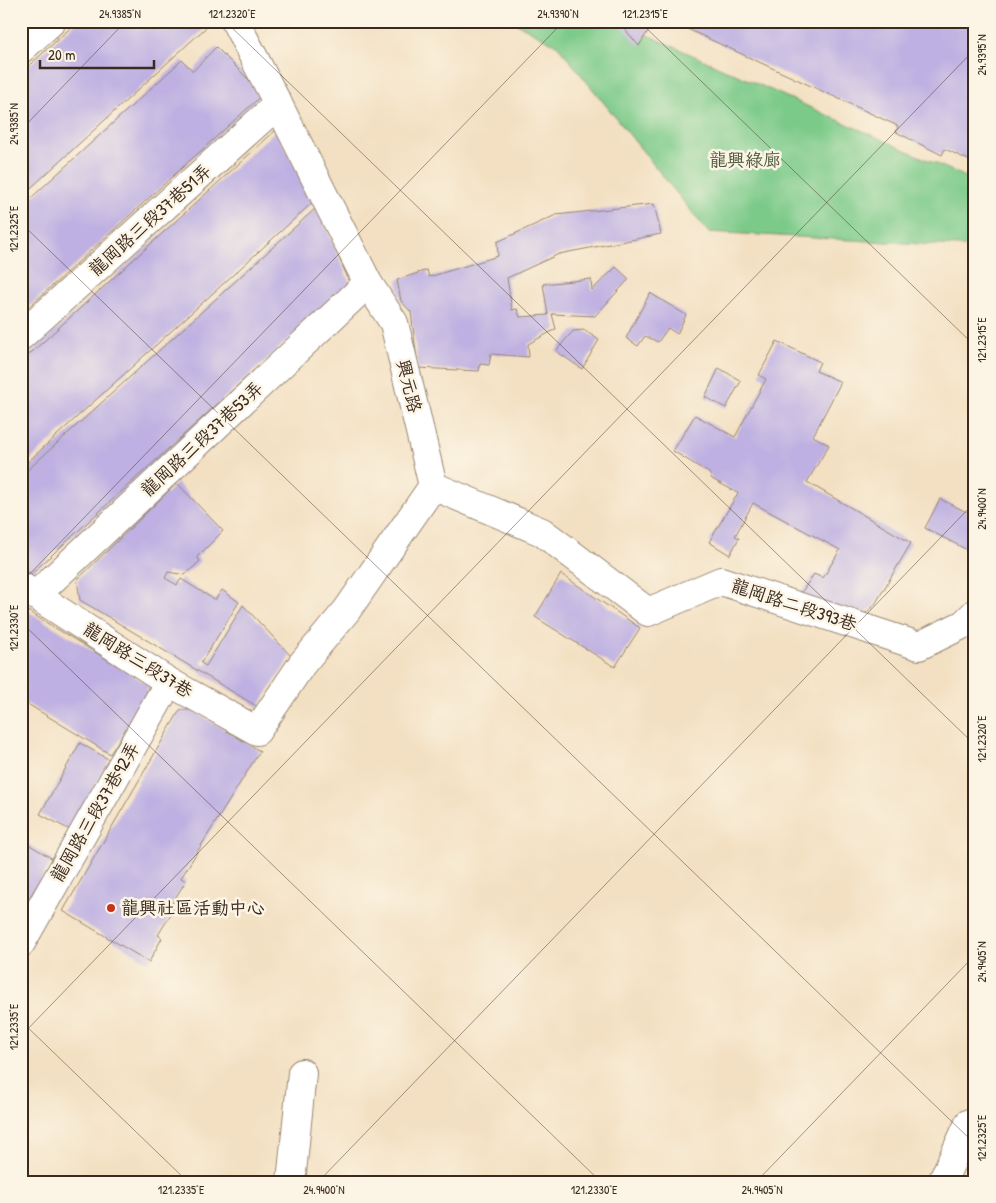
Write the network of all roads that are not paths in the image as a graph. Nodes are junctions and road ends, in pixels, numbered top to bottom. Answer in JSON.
{"nodes":[{"id":1,"x":52,"y":21,"type":"edge"},
{"id":2,"x":235,"y":21,"type":"edge"},
{"id":3,"x":21,"y":49,"type":"edge"},
{"id":4,"x":278,"y":104,"type":"junction"},
{"id":5,"x":368,"y":283,"type":"junction"},
{"id":6,"x":21,"y":336,"type":"edge"},
{"id":7,"x":434,"y":486,"type":"junction"},
{"id":8,"x":28,"y":591,"type":"edge"},
{"id":9,"x":975,"y":613,"type":"edge"},
{"id":10,"x":169,"y":682,"type":"junction"},
{"id":11,"x":21,"y":942,"type":"edge"},
{"id":12,"x":302,"y":1073,"type":"dead end"},
{"id":13,"x":969,"y":1123,"type":"dead end"},
{"id":14,"x":291,"y":1182,"type":"edge"},
{"id":15,"x":942,"y":1182,"type":"edge"}],
"edges":[{"from":1,"to":3,"type":"street"},
{"from":2,"to":4,"type":"street","name":"興元路"},
{"from":4,"to":5,"type":"street","name":"興元路"},
{"from":4,"to":6,"type":"street","name":"龍岡路三段37巷51弄"},
{"from":5,"to":7,"type":"street","name":"興元路"},
{"from":5,"to":8,"type":"street","name":"龍岡路三段37巷53弄"},
{"from":7,"to":9,"type":"street","name":"龍岡路二段393巷"},
{"from":7,"to":10,"type":"street","name":"龍岡路三段37巷"},
{"from":8,"to":10,"type":"street","name":"龍岡路三段37巷"},
{"from":10,"to":11,"type":"street","name":"龍岡路三段37巷92弄"},
{"from":12,"to":14,"type":"street"},
{"from":13,"to":15,"type":"street"}]}
